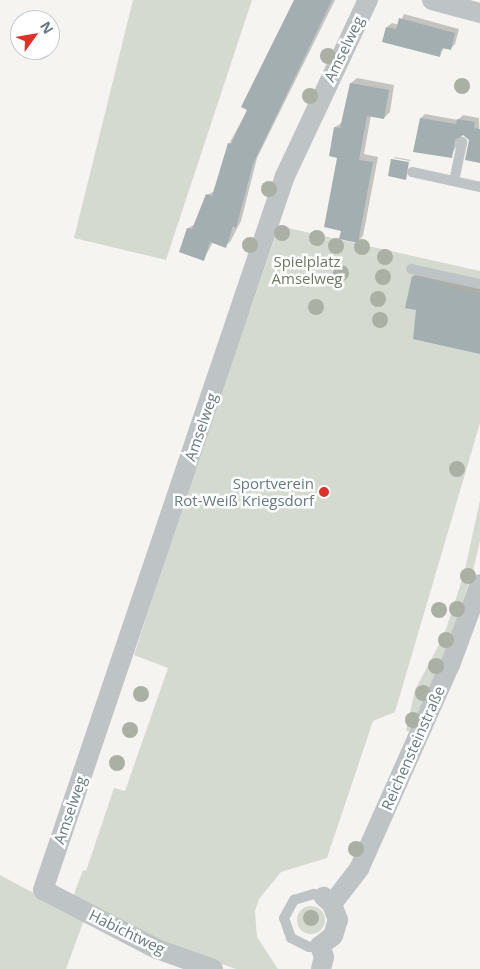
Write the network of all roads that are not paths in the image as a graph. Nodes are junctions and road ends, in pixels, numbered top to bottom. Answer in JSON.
{"nodes":[{"id":1,"x":368,"y":0,"type":"edge"},
{"id":2,"x":432,"y":0,"type":"edge"},
{"id":3,"x":480,"y":13,"type":"edge"},
{"id":4,"x":462,"y":142,"type":"dead end"},
{"id":5,"x":412,"y":172,"type":"dead end"},
{"id":6,"x":454,"y":181,"type":"junction"},
{"id":7,"x":480,"y":187,"type":"edge"},
{"id":8,"x":411,"y":269,"type":"dead end"},
{"id":9,"x":480,"y":284,"type":"edge"},
{"id":10,"x":479,"y":589,"type":"edge"},
{"id":11,"x":43,"y":890,"type":"joint"},
{"id":12,"x":328,"y":901,"type":"junction"},
{"id":13,"x":320,"y":946,"type":"junction"},
{"id":14,"x":213,"y":969,"type":"edge"},
{"id":15,"x":321,"y":969,"type":"edge"}],
"edges":[{"from":1,"to":11,"type":"street","name":"Amselweg"},
{"from":2,"to":3,"type":"street"},
{"from":4,"to":6,"type":"lane"},
{"from":5,"to":6,"type":"lane"},
{"from":6,"to":7,"type":"lane"},
{"from":8,"to":9,"type":"lane"},
{"from":10,"to":12,"type":"street","name":"Reichensteinstraße"},
{"from":11,"to":14,"type":"street","name":"Habichtweg"},
{"from":12,"to":13,"type":"street"},
{"from":12,"to":13,"type":"lane"},
{"from":13,"to":15,"type":"street"}]}
